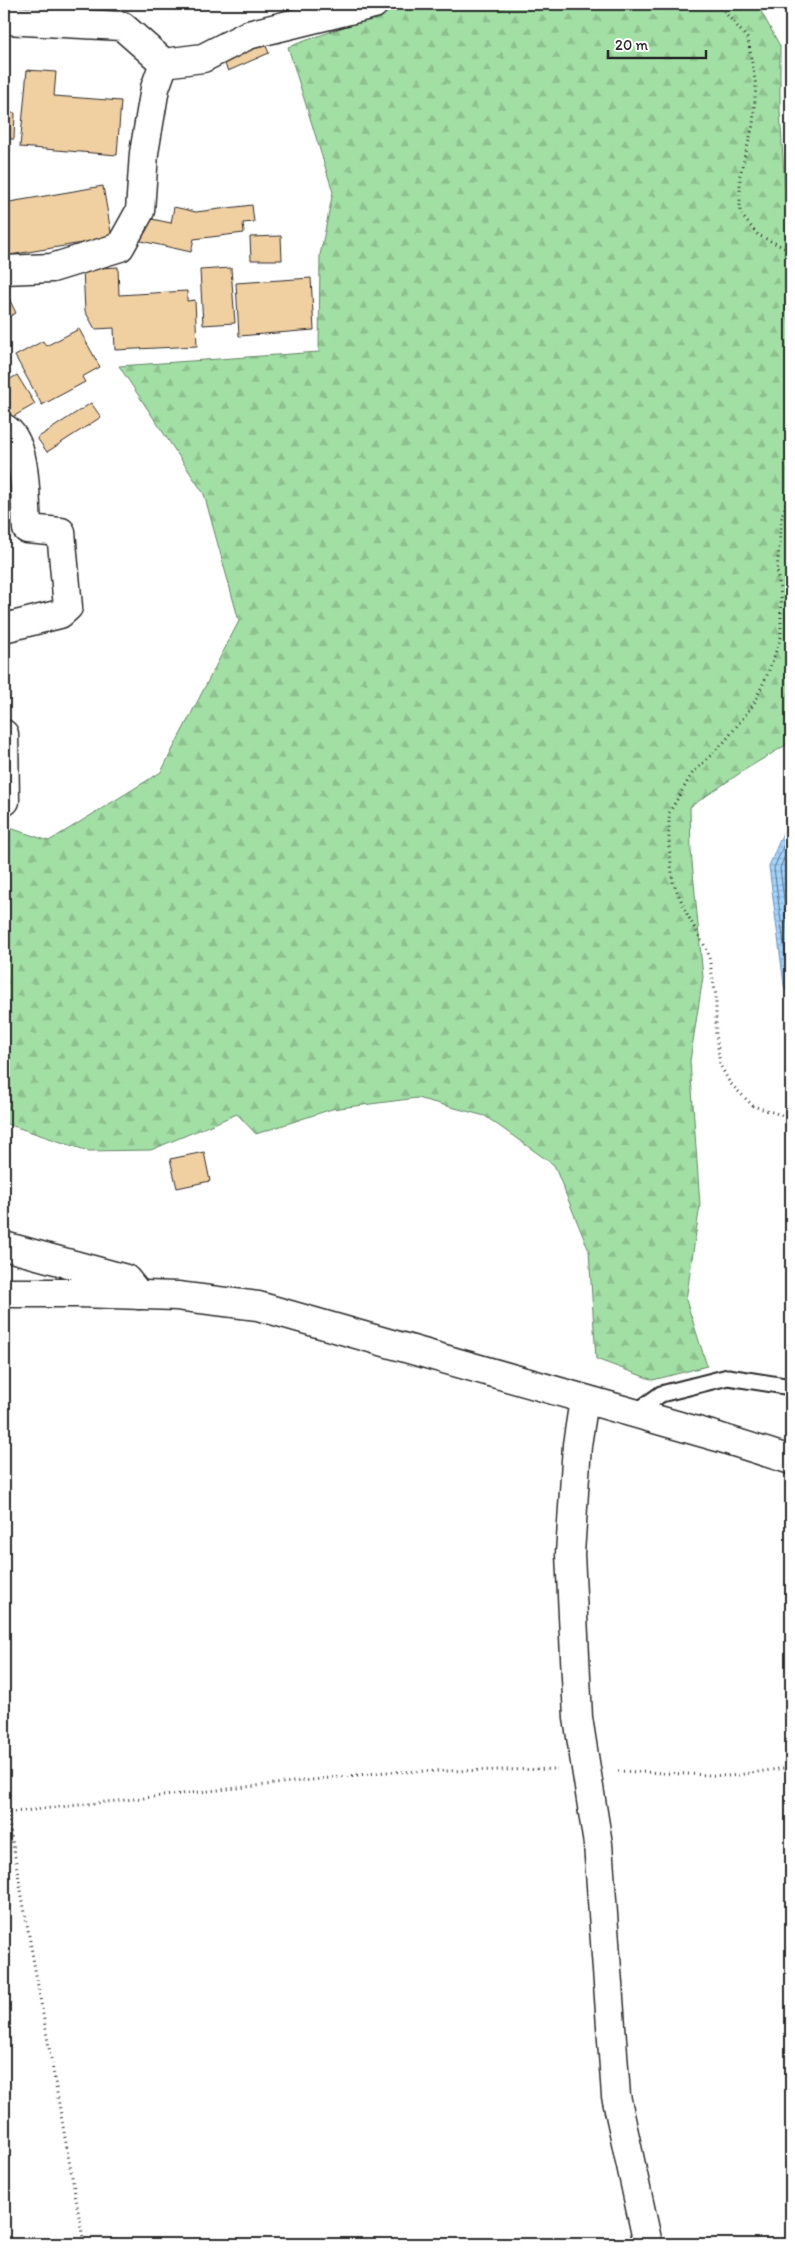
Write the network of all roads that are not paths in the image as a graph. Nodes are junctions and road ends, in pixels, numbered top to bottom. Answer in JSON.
{"nodes":[{"id":1,"x":374,"y":4,"type":"edge"},
{"id":2,"x":4,"y":20,"type":"edge"},
{"id":3,"x":164,"y":63,"type":"junction"},
{"id":4,"x":4,"y":270,"type":"edge"},
{"id":5,"x":4,"y":428,"type":"edge"},
{"id":6,"x":4,"y":628,"type":"edge"},
{"id":7,"x":4,"y":734,"type":"edge"},
{"id":8,"x":5,"y":801,"type":"dead end"},
{"id":9,"x":4,"y":1246,"type":"edge"},
{"id":10,"x":4,"y":1293,"type":"edge"},
{"id":11,"x":139,"y":1295,"type":"junction"},
{"id":12,"x":791,"y":1387,"type":"edge"},
{"id":13,"x":584,"y":1400,"type":"junction"},
{"id":14,"x":633,"y":1414,"type":"junction"},
{"id":15,"x":791,"y":1460,"type":"edge"},
{"id":16,"x":648,"y":2244,"type":"edge"}],
"edges":[{"from":1,"to":3,"type":"street"},
{"from":2,"to":3,"type":"street"},
{"from":3,"to":4,"type":"street"},
{"from":5,"to":6,"type":"street"},
{"from":7,"to":8,"type":"street"},
{"from":9,"to":11,"type":"street"},
{"from":10,"to":11,"type":"street"},
{"from":11,"to":13,"type":"street"},
{"from":12,"to":14,"type":"lane"},
{"from":13,"to":14,"type":"street"},
{"from":13,"to":16,"type":"street"},
{"from":14,"to":15,"type":"street"}]}
